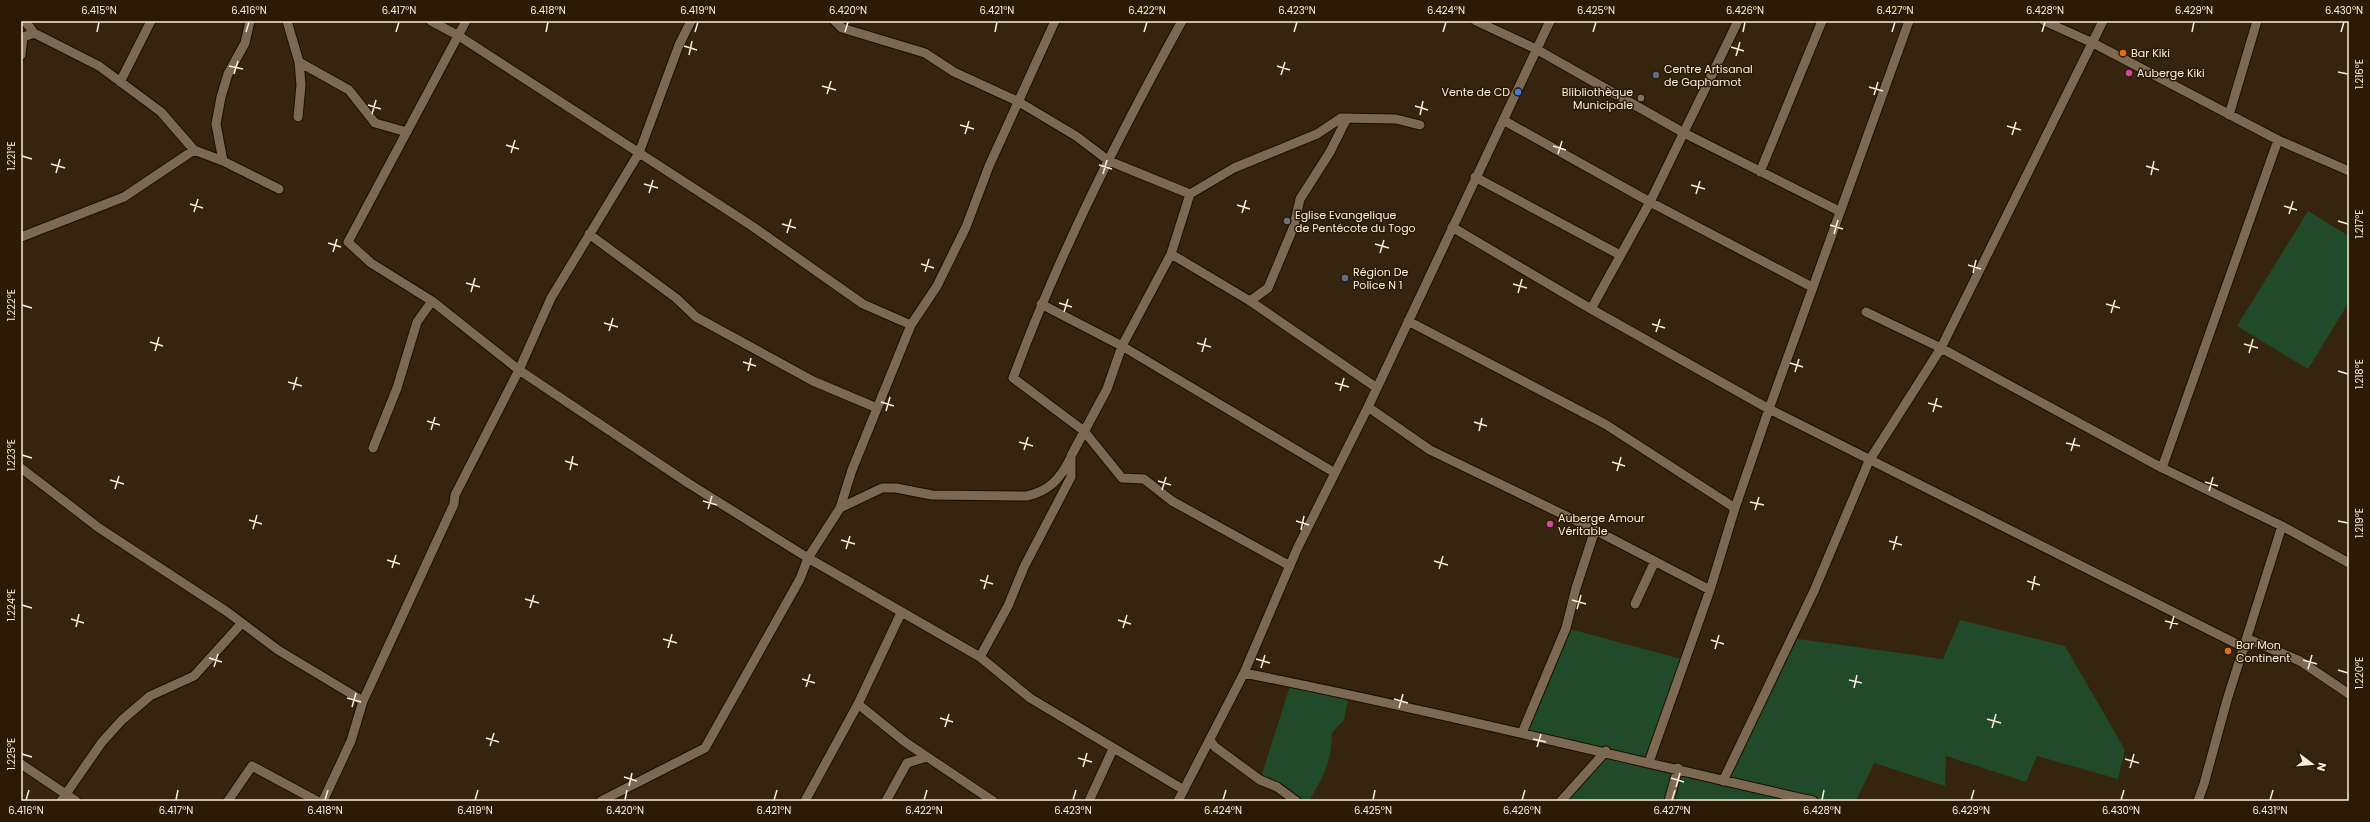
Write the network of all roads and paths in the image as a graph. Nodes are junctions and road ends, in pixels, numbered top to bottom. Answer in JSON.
{"nodes":[{"id":1,"x":25,"y":21,"type":"edge"},
{"id":2,"x":151,"y":21,"type":"edge"},
{"id":3,"x":250,"y":21,"type":"edge"},
{"id":4,"x":287,"y":21,"type":"edge"},
{"id":5,"x":431,"y":21,"type":"edge"},
{"id":6,"x":466,"y":21,"type":"edge"},
{"id":7,"x":691,"y":21,"type":"edge"},
{"id":8,"x":835,"y":21,"type":"edge"},
{"id":9,"x":1055,"y":21,"type":"edge"},
{"id":10,"x":1182,"y":21,"type":"edge"},
{"id":11,"x":1476,"y":21,"type":"edge"},
{"id":12,"x":1550,"y":21,"type":"edge"},
{"id":13,"x":1738,"y":21,"type":"edge"},
{"id":14,"x":1822,"y":21,"type":"edge"},
{"id":15,"x":1909,"y":21,"type":"edge"},
{"id":16,"x":2044,"y":21,"type":"edge"},
{"id":17,"x":2104,"y":21,"type":"edge"},
{"id":18,"x":2257,"y":21,"type":"edge"},
{"id":19,"x":34,"y":33,"type":"junction"},
{"id":20,"x":459,"y":36,"type":"junction"},
{"id":21,"x":22,"y":37,"type":"edge"},
{"id":22,"x":2093,"y":44,"type":"junction"},
{"id":23,"x":1536,"y":49,"type":"junction"},
{"id":24,"x":21,"y":55,"type":"edge"},
{"id":25,"x":299,"y":62,"type":"junction"},
{"id":26,"x":120,"y":82,"type":"junction"},
{"id":27,"x":1019,"y":102,"type":"junction"},
{"id":28,"x":2229,"y":115,"type":"junction"},
{"id":29,"x":298,"y":117,"type":"dead end"},
{"id":30,"x":1348,"y":118,"type":"junction"},
{"id":31,"x":1503,"y":120,"type":"junction"},
{"id":32,"x":1420,"y":124,"type":"dead end"},
{"id":33,"x":407,"y":132,"type":"junction"},
{"id":34,"x":1684,"y":133,"type":"junction"},
{"id":35,"x":2278,"y":140,"type":"junction"},
{"id":36,"x":194,"y":150,"type":"junction"},
{"id":37,"x":639,"y":153,"type":"junction"},
{"id":38,"x":223,"y":161,"type":"junction"},
{"id":39,"x":1109,"y":161,"type":"junction"},
{"id":40,"x":2349,"y":170,"type":"edge"},
{"id":41,"x":1760,"y":172,"type":"junction"},
{"id":42,"x":1475,"y":178,"type":"junction"},
{"id":43,"x":279,"y":189,"type":"dead end"},
{"id":44,"x":1190,"y":194,"type":"junction"},
{"id":45,"x":1650,"y":202,"type":"junction"},
{"id":46,"x":1839,"y":211,"type":"junction"},
{"id":47,"x":1452,"y":227,"type":"junction"},
{"id":48,"x":589,"y":234,"type":"junction"},
{"id":49,"x":21,"y":237,"type":"edge"},
{"id":50,"x":1171,"y":254,"type":"junction"},
{"id":51,"x":1620,"y":256,"type":"junction"},
{"id":52,"x":1812,"y":286,"type":"junction"},
{"id":53,"x":432,"y":301,"type":"junction"},
{"id":54,"x":1250,"y":301,"type":"junction"},
{"id":55,"x":1041,"y":304,"type":"junction"},
{"id":56,"x":1591,"y":309,"type":"junction"},
{"id":57,"x":1866,"y":312,"type":"dead end"},
{"id":58,"x":1408,"y":321,"type":"junction"},
{"id":59,"x":911,"y":325,"type":"junction"},
{"id":60,"x":1122,"y":346,"type":"junction"},
{"id":61,"x":1941,"y":348,"type":"junction"},
{"id":62,"x":519,"y":370,"type":"junction"},
{"id":63,"x":1377,"y":388,"type":"junction"},
{"id":64,"x":1368,"y":407,"type":"junction"},
{"id":65,"x":877,"y":408,"type":"junction"},
{"id":66,"x":1769,"y":409,"type":"junction"},
{"id":67,"x":1084,"y":431,"type":"junction"},
{"id":68,"x":373,"y":448,"type":"dead end"},
{"id":69,"x":1071,"y":456,"type":"junction"},
{"id":70,"x":1869,"y":460,"type":"junction"},
{"id":71,"x":21,"y":468,"type":"edge"},
{"id":72,"x":2162,"y":468,"type":"junction"},
{"id":73,"x":1335,"y":473,"type":"junction"},
{"id":74,"x":840,"y":508,"type":"junction"},
{"id":75,"x":1734,"y":508,"type":"junction"},
{"id":76,"x":2282,"y":526,"type":"junction"},
{"id":77,"x":1595,"y":530,"type":"junction"},
{"id":78,"x":808,"y":558,"type":"junction"},
{"id":79,"x":1655,"y":562,"type":"junction"},
{"id":80,"x":2349,"y":563,"type":"edge"},
{"id":81,"x":1290,"y":566,"type":"junction"},
{"id":82,"x":1710,"y":590,"type":"junction"},
{"id":83,"x":1635,"y":604,"type":"dead end"},
{"id":84,"x":901,"y":612,"type":"junction"},
{"id":85,"x":241,"y":624,"type":"junction"},
{"id":86,"x":2246,"y":644,"type":"junction"},
{"id":87,"x":980,"y":657,"type":"junction"},
{"id":88,"x":1244,"y":673,"type":"junction"},
{"id":89,"x":2349,"y":694,"type":"edge"},
{"id":90,"x":364,"y":701,"type":"junction"},
{"id":91,"x":858,"y":704,"type":"junction"},
{"id":92,"x":1522,"y":733,"type":"junction"},
{"id":93,"x":1210,"y":740,"type":"junction"},
{"id":94,"x":1113,"y":749,"type":"junction"},
{"id":95,"x":1606,"y":751,"type":"junction"},
{"id":96,"x":927,"y":756,"type":"junction"},
{"id":97,"x":1649,"y":762,"type":"junction"},
{"id":98,"x":21,"y":764,"type":"edge"},
{"id":99,"x":1678,"y":768,"type":"junction"},
{"id":100,"x":1723,"y":781,"type":"junction"},
{"id":101,"x":1184,"y":790,"type":"junction"},
{"id":102,"x":63,"y":798,"type":"edge"},
{"id":103,"x":76,"y":801,"type":"edge"},
{"id":104,"x":228,"y":801,"type":"edge"},
{"id":105,"x":317,"y":801,"type":"edge"},
{"id":106,"x":323,"y":801,"type":"edge"},
{"id":107,"x":601,"y":801,"type":"edge"},
{"id":108,"x":805,"y":801,"type":"edge"},
{"id":109,"x":886,"y":801,"type":"edge"},
{"id":110,"x":993,"y":801,"type":"edge"},
{"id":111,"x":1089,"y":801,"type":"edge"},
{"id":112,"x":1178,"y":801,"type":"edge"},
{"id":113,"x":1296,"y":801,"type":"edge"},
{"id":114,"x":1561,"y":801,"type":"edge"},
{"id":115,"x":1669,"y":801,"type":"edge"},
{"id":116,"x":1813,"y":801,"type":"edge"},
{"id":117,"x":2198,"y":801,"type":"edge"}],
"edges":[{"from":1,"to":19,"type":"street"},
{"from":2,"to":26,"type":"street"},
{"from":3,"to":38,"type":"street"},
{"from":4,"to":25,"type":"street"},
{"from":5,"to":20,"type":"street"},
{"from":6,"to":20,"type":"street"},
{"from":7,"to":37,"type":"street"},
{"from":8,"to":27,"type":"street"},
{"from":9,"to":27,"type":"street"},
{"from":10,"to":39,"type":"street"},
{"from":11,"to":23,"type":"street"},
{"from":12,"to":23,"type":"street"},
{"from":13,"to":34,"type":"street"},
{"from":14,"to":41,"type":"street"},
{"from":15,"to":46,"type":"street"},
{"from":16,"to":22,"type":"street"},
{"from":17,"to":22,"type":"street"},
{"from":18,"to":28,"type":"street"},
{"from":19,"to":21,"type":"street"},
{"from":19,"to":26,"type":"street"},
{"from":20,"to":33,"type":"street"},
{"from":20,"to":37,"type":"street"},
{"from":21,"to":24,"type":"street"},
{"from":22,"to":28,"type":"street"},
{"from":22,"to":61,"type":"street"},
{"from":23,"to":31,"type":"street"},
{"from":23,"to":34,"type":"street"},
{"from":25,"to":29,"type":"street"},
{"from":25,"to":33,"type":"street"},
{"from":26,"to":36,"type":"street"},
{"from":27,"to":39,"type":"street"},
{"from":27,"to":59,"type":"street"},
{"from":28,"to":35,"type":"street"},
{"from":30,"to":32,"type":"street"},
{"from":30,"to":44,"type":"street"},
{"from":30,"to":54,"type":"street"},
{"from":31,"to":42,"type":"street"},
{"from":31,"to":45,"type":"street"},
{"from":33,"to":53,"type":"street"},
{"from":34,"to":41,"type":"street"},
{"from":34,"to":45,"type":"street"},
{"from":35,"to":40,"type":"street"},
{"from":35,"to":72,"type":"street"},
{"from":36,"to":38,"type":"street"},
{"from":36,"to":49,"type":"street"},
{"from":37,"to":48,"type":"street"},
{"from":37,"to":59,"type":"street"},
{"from":38,"to":43,"type":"street"},
{"from":39,"to":44,"type":"street"},
{"from":39,"to":55,"type":"street"},
{"from":41,"to":46,"type":"street"},
{"from":42,"to":47,"type":"street"},
{"from":42,"to":51,"type":"street"},
{"from":44,"to":50,"type":"street"},
{"from":45,"to":51,"type":"street"},
{"from":45,"to":52,"type":"street"},
{"from":46,"to":52,"type":"street"},
{"from":47,"to":56,"type":"street"},
{"from":47,"to":58,"type":"street"},
{"from":48,"to":62,"type":"street"},
{"from":48,"to":65,"type":"street"},
{"from":50,"to":54,"type":"street"},
{"from":50,"to":60,"type":"street"},
{"from":51,"to":56,"type":"street"},
{"from":52,"to":66,"type":"street"},
{"from":53,"to":62,"type":"street"},
{"from":53,"to":68,"type":"street"},
{"from":54,"to":63,"type":"street"},
{"from":55,"to":60,"type":"street"},
{"from":55,"to":67,"type":"street"},
{"from":56,"to":66,"type":"street"},
{"from":57,"to":61,"type":"street"},
{"from":58,"to":63,"type":"street"},
{"from":58,"to":75,"type":"street"},
{"from":59,"to":65,"type":"street"},
{"from":60,"to":67,"type":"street"},
{"from":60,"to":73,"type":"street"},
{"from":61,"to":70,"type":"street"},
{"from":61,"to":72,"type":"street"},
{"from":62,"to":78,"type":"street"},
{"from":62,"to":90,"type":"street"},
{"from":63,"to":64,"type":"street"},
{"from":64,"to":73,"type":"street"},
{"from":64,"to":77,"type":"street"},
{"from":65,"to":74,"type":"street"},
{"from":66,"to":70,"type":"street"},
{"from":66,"to":75,"type":"street"},
{"from":67,"to":69,"type":"street"},
{"from":67,"to":81,"type":"street"},
{"from":69,"to":74,"type":"street"},
{"from":69,"to":87,"type":"street"},
{"from":70,"to":86,"type":"street"},
{"from":70,"to":100,"type":"street"},
{"from":71,"to":85,"type":"street"},
{"from":72,"to":76,"type":"street"},
{"from":73,"to":81,"type":"street"},
{"from":74,"to":78,"type":"street"},
{"from":75,"to":82,"type":"street"},
{"from":76,"to":80,"type":"street"},
{"from":76,"to":86,"type":"street"},
{"from":77,"to":79,"type":"street"},
{"from":77,"to":92,"type":"street"},
{"from":78,"to":84,"type":"street"},
{"from":78,"to":107,"type":"street"},
{"from":79,"to":82,"type":"street"},
{"from":79,"to":83,"type":"street"},
{"from":81,"to":88,"type":"street"},
{"from":82,"to":97,"type":"street"},
{"from":84,"to":87,"type":"street"},
{"from":84,"to":91,"type":"street"},
{"from":85,"to":90,"type":"street"},
{"from":85,"to":102,"type":"street"},
{"from":86,"to":89,"type":"street"},
{"from":86,"to":117,"type":"street"},
{"from":87,"to":94,"type":"street"},
{"from":88,"to":92,"type":"street"},
{"from":88,"to":93,"type":"street"},
{"from":90,"to":106,"type":"street"},
{"from":91,"to":96,"type":"street"},
{"from":91,"to":108,"type":"street"},
{"from":92,"to":95,"type":"street"},
{"from":93,"to":101,"type":"street"},
{"from":93,"to":113,"type":"street"},
{"from":94,"to":101,"type":"street"},
{"from":94,"to":111,"type":"street"},
{"from":95,"to":97,"type":"street"},
{"from":95,"to":114,"type":"street"},
{"from":96,"to":109,"type":"street"},
{"from":96,"to":110,"type":"street"},
{"from":97,"to":99,"type":"street"},
{"from":98,"to":102,"type":"street"},
{"from":99,"to":100,"type":"street"},
{"from":99,"to":115,"type":"street"},
{"from":100,"to":116,"type":"street"},
{"from":101,"to":112,"type":"street"},
{"from":102,"to":103,"type":"street"},
{"from":104,"to":105,"type":"street"}]}
